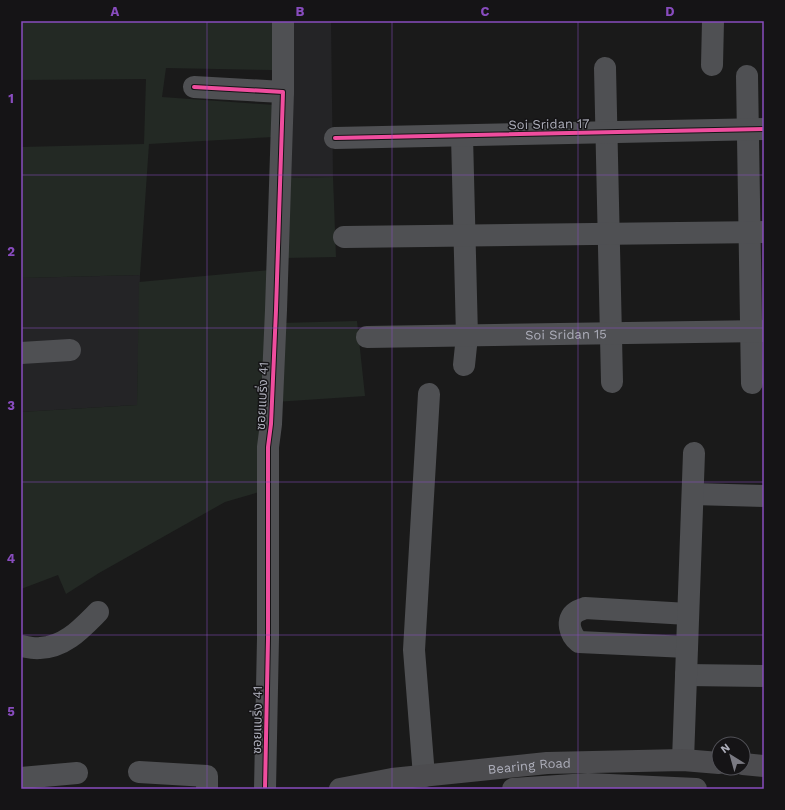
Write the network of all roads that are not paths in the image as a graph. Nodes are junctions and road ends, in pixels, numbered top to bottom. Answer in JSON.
{"nodes":[{"id":1,"x":283,"y":21,"type":"edge"},
{"id":2,"x":713,"y":21,"type":"edge"},
{"id":3,"x":712,"y":65,"type":"dead end"},
{"id":4,"x":605,"y":68,"type":"dead end"},
{"id":5,"x":748,"y":76,"type":"dead end"},
{"id":6,"x":194,"y":87,"type":"dead end"},
{"id":7,"x":283,"y":92,"type":"junction"},
{"id":8,"x":756,"y":130,"type":"edge"},
{"id":9,"x":606,"y":133,"type":"junction"},
{"id":10,"x":462,"y":136,"type":"junction"},
{"id":11,"x":335,"y":138,"type":"dead end"},
{"id":12,"x":757,"y":232,"type":"edge"},
{"id":13,"x":608,"y":234,"type":"junction"},
{"id":14,"x":464,"y":236,"type":"junction"},
{"id":15,"x":344,"y":238,"type":"dead end"},
{"id":16,"x":758,"y":332,"type":"edge"},
{"id":17,"x":611,"y":334,"type":"junction"},
{"id":18,"x":466,"y":336,"type":"junction"},
{"id":19,"x":367,"y":337,"type":"dead end"},
{"id":20,"x":70,"y":350,"type":"dead end"},
{"id":21,"x":21,"y":353,"type":"edge"},
{"id":22,"x":464,"y":365,"type":"dead end"},
{"id":23,"x":612,"y":382,"type":"dead end"},
{"id":24,"x":752,"y":383,"type":"dead end"},
{"id":25,"x":429,"y":394,"type":"dead end"},
{"id":26,"x":694,"y":453,"type":"dead end"},
{"id":27,"x":693,"y":494,"type":"junction"},
{"id":28,"x":764,"y":496,"type":"edge"},
{"id":29,"x":98,"y":612,"type":"dead end"},
{"id":30,"x":688,"y":614,"type":"junction"},
{"id":31,"x":21,"y":646,"type":"edge"},
{"id":32,"x":687,"y":647,"type":"junction"},
{"id":33,"x":686,"y":676,"type":"junction"},
{"id":34,"x":764,"y":676,"type":"edge"},
{"id":35,"x":683,"y":760,"type":"junction"},
{"id":36,"x":711,"y":762,"type":"edge"},
{"id":37,"x":751,"y":765,"type":"edge"},
{"id":38,"x":764,"y":766,"type":"edge"},
{"id":39,"x":139,"y":772,"type":"dead end"},
{"id":40,"x":77,"y":773,"type":"dead end"},
{"id":41,"x":424,"y":776,"type":"junction"},
{"id":42,"x":21,"y":778,"type":"edge"},
{"id":43,"x":207,"y":789,"type":"edge"},
{"id":44,"x":265,"y":789,"type":"edge"},
{"id":45,"x":340,"y":789,"type":"edge"},
{"id":46,"x":513,"y":789,"type":"edge"},
{"id":47,"x":687,"y":789,"type":"edge"}],
"edges":[{"from":1,"to":7,"type":"street","name":"ซอยแบริ่ง 41"},
{"from":2,"to":3,"type":"street"},
{"from":4,"to":9,"type":"street"},
{"from":5,"to":8,"type":"street"},
{"from":6,"to":7,"type":"street"},
{"from":7,"to":44,"type":"street","name":"ซอยแบริ่ง 41"},
{"from":8,"to":9,"type":"street","name":"Soi Sridan 17"},
{"from":8,"to":12,"type":"street"},
{"from":9,"to":10,"type":"street","name":"Soi Sridan 17"},
{"from":9,"to":13,"type":"street"},
{"from":10,"to":11,"type":"street","name":"Soi Sridan 17"},
{"from":10,"to":14,"type":"street"},
{"from":12,"to":13,"type":"street"},
{"from":12,"to":16,"type":"street"},
{"from":13,"to":14,"type":"street"},
{"from":13,"to":17,"type":"street"},
{"from":14,"to":15,"type":"street"},
{"from":14,"to":18,"type":"street"},
{"from":16,"to":17,"type":"street","name":"Soi Sridan 15"},
{"from":16,"to":24,"type":"street"},
{"from":17,"to":18,"type":"street","name":"Soi Sridan 15"},
{"from":17,"to":23,"type":"street"},
{"from":18,"to":19,"type":"street","name":"Soi Sridan 15"},
{"from":18,"to":22,"type":"street"},
{"from":20,"to":21,"type":"street"},
{"from":25,"to":41,"type":"street"},
{"from":26,"to":27,"type":"street"},
{"from":27,"to":28,"type":"street"},
{"from":27,"to":30,"type":"street"},
{"from":29,"to":31,"type":"street"},
{"from":30,"to":32,"type":"street"},
{"from":30,"to":32,"type":"street"},
{"from":32,"to":33,"type":"street"},
{"from":33,"to":34,"type":"street"},
{"from":33,"to":35,"type":"street"},
{"from":35,"to":36,"type":"main road","name":"Bearing Road"},
{"from":35,"to":41,"type":"main road","name":"Bearing Road"},
{"from":37,"to":38,"type":"main road"},
{"from":39,"to":43,"type":"street"},
{"from":40,"to":42,"type":"street"},
{"from":41,"to":45,"type":"main road","name":"Bearing Road"},
{"from":46,"to":47,"type":"main road","name":"Bearing Road"}]}
